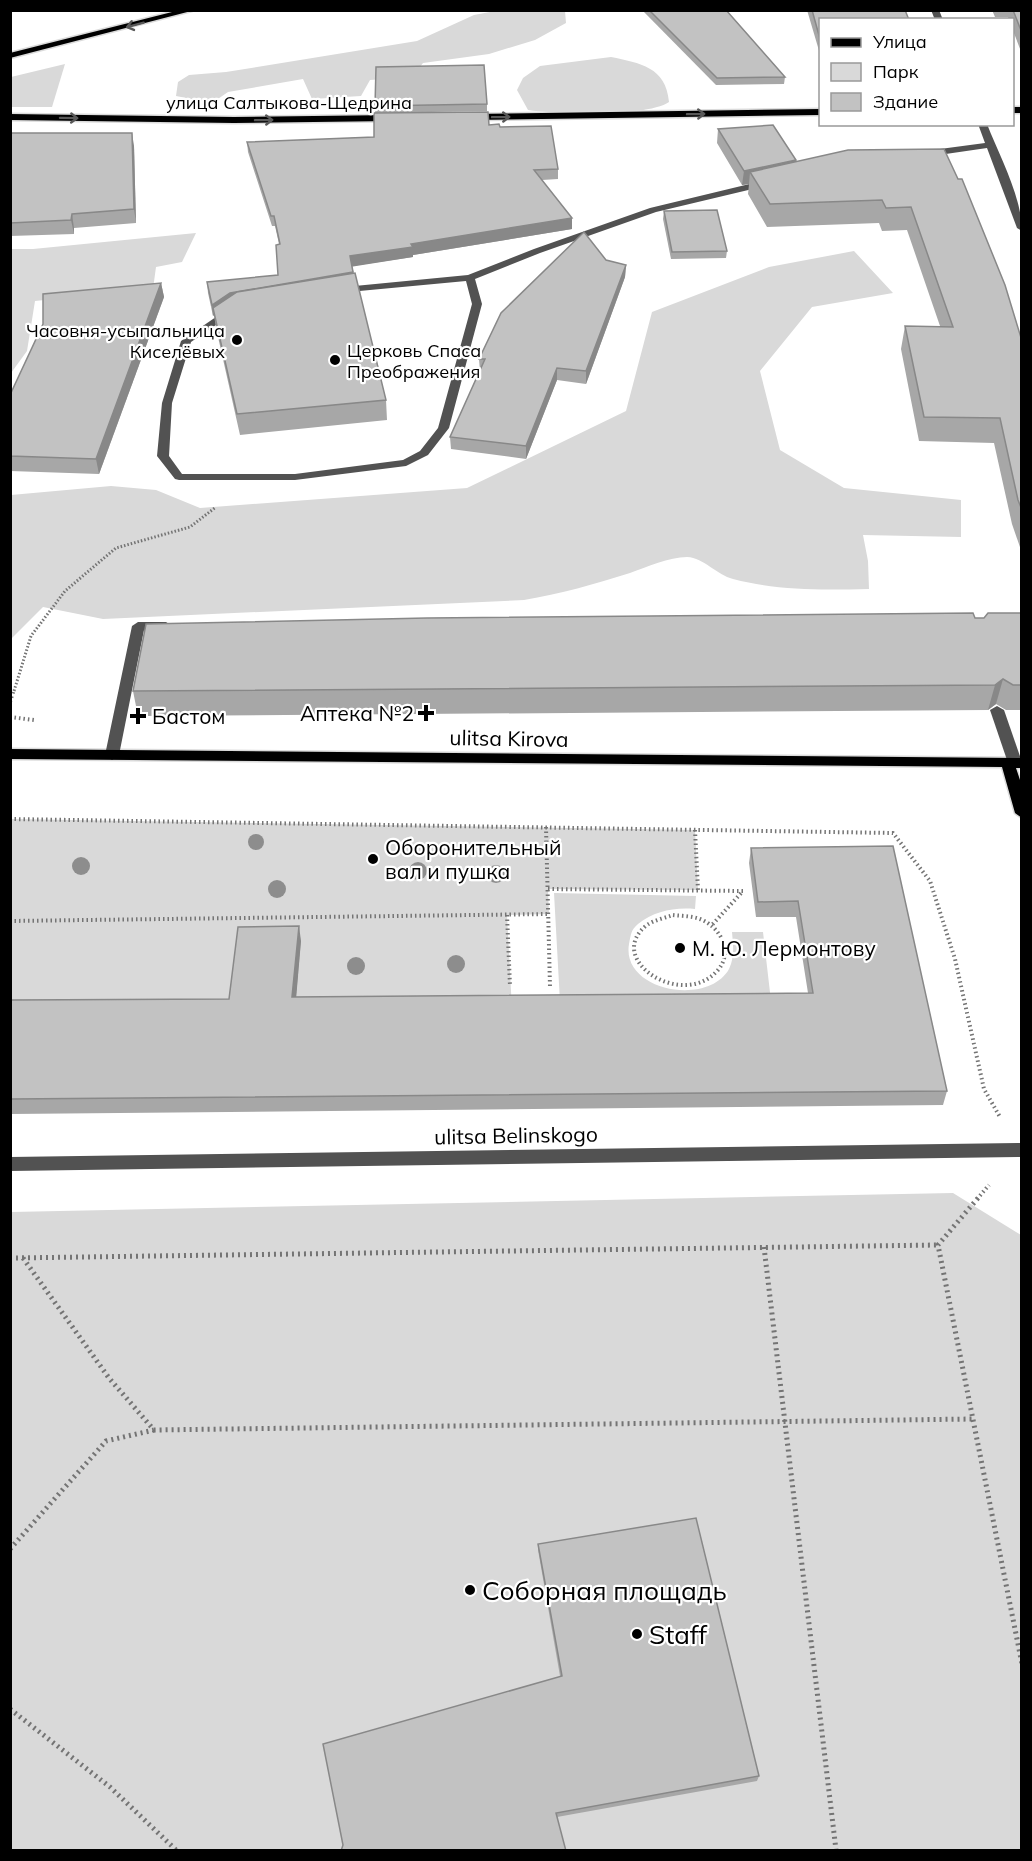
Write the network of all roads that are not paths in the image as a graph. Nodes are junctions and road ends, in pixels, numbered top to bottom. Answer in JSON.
{"nodes":[{"id":1,"x":191,"y":10,"type":"edge"},
{"id":2,"x":10,"y":56,"type":"edge"},
{"id":3,"x":819,"y":112,"type":"edge"},
{"id":4,"x":10,"y":117,"type":"edge"},
{"id":5,"x":454,"y":117,"type":"edge"},
{"id":6,"x":408,"y":118,"type":"edge"},
{"id":7,"x":983,"y":126,"type":"edge"},
{"id":8,"x":991,"y":145,"type":"junction"},
{"id":9,"x":915,"y":155,"type":"edge"},
{"id":10,"x":777,"y":181,"type":"edge"},
{"id":11,"x":1022,"y":228,"type":"edge"},
{"id":12,"x":470,"y":278,"type":"junction"},
{"id":13,"x":327,"y":292,"type":"edge"},
{"id":14,"x":248,"y":306,"type":"edge"},
{"id":15,"x":174,"y":626,"type":"edge"},
{"id":16,"x":997,"y":710,"type":"edge"},
{"id":17,"x":10,"y":754,"type":"edge"},
{"id":18,"x":112,"y":755,"type":"junction"},
{"id":19,"x":1015,"y":763,"type":"edge"},
{"id":20,"x":1022,"y":813,"type":"edge"},
{"id":21,"x":1020,"y":1150,"type":"edge"},
{"id":22,"x":10,"y":1164,"type":"edge"}],
"edges":[{"from":1,"to":2,"type":"main road","one_way":true},
{"from":5,"to":3,"type":"main road","one_way":true},
{"from":4,"to":6,"type":"main road","name":"улица Салтыкова-Щедрина","one_way":true},
{"from":7,"to":8,"type":"street"},
{"from":8,"to":9,"type":"street"},
{"from":8,"to":11,"type":"street"},
{"from":10,"to":12,"type":"street"},
{"from":12,"to":13,"type":"street"},
{"from":12,"to":14,"type":"street"},
{"from":15,"to":18,"type":"street"},
{"from":16,"to":19,"type":"street"},
{"from":17,"to":18,"type":"main road","name":"ulitsa Kirova"},
{"from":18,"to":19,"type":"main road","name":"ulitsa Kirova"},
{"from":19,"to":20,"type":"main road"},
{"from":21,"to":22,"type":"street","name":"ulitsa Belinskogo"}]}
